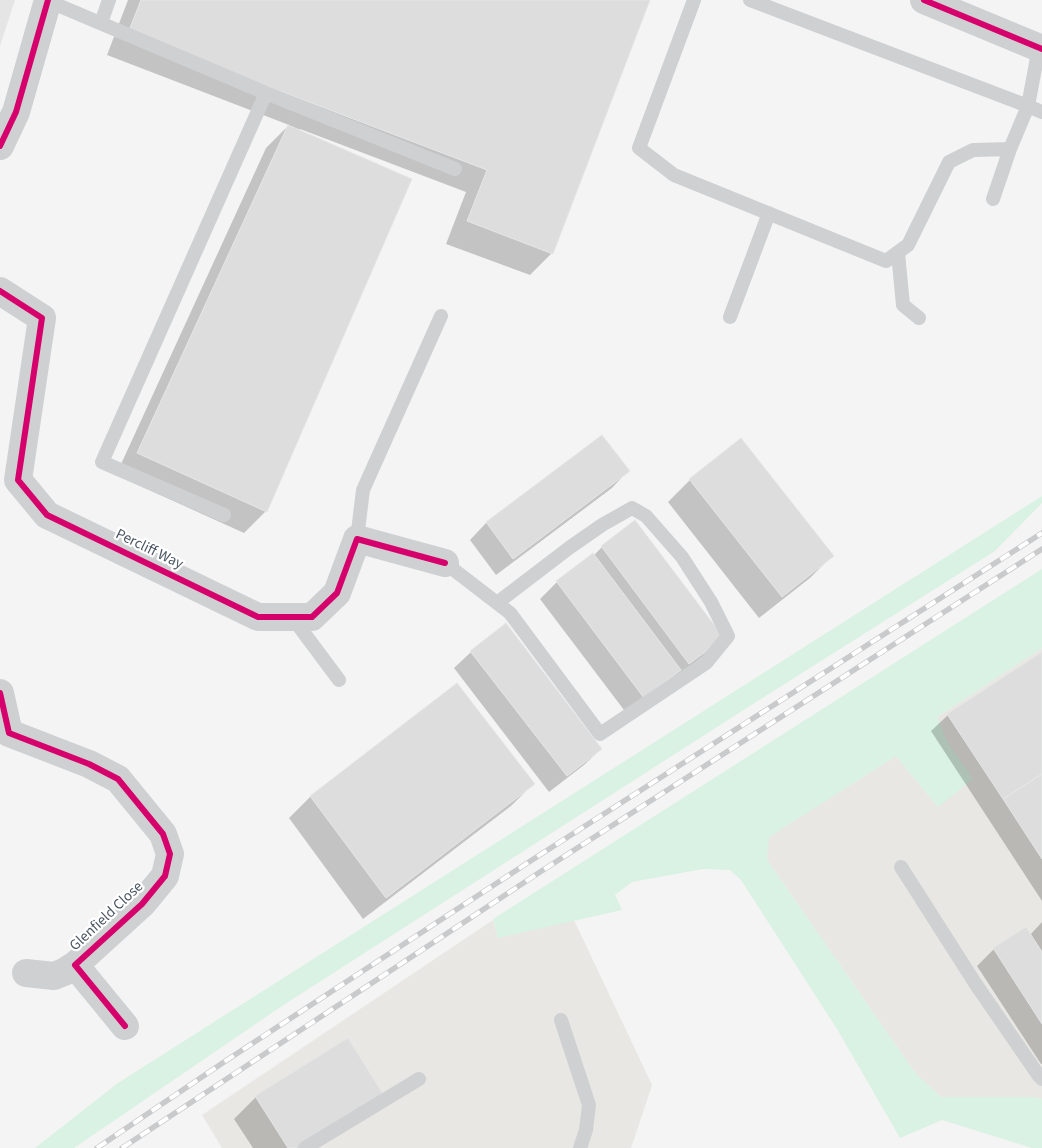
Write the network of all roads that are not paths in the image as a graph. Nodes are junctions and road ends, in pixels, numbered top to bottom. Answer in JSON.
{"nodes":[{"id":1,"x":48,"y":0,"type":"edge"},
{"id":2,"x":109,"y":0,"type":"edge"},
{"id":3,"x":694,"y":0,"type":"edge"},
{"id":4,"x":750,"y":0,"type":"edge"},
{"id":5,"x":924,"y":0,"type":"edge"},
{"id":6,"x":959,"y":7,"type":"edge"},
{"id":7,"x":101,"y":23,"type":"junction"},
{"id":8,"x":1040,"y":48,"type":"edge"},
{"id":9,"x":266,"y":93,"type":"junction"},
{"id":10,"x":1028,"y":106,"type":"junction"},
{"id":11,"x":1042,"y":112,"type":"edge"},
{"id":12,"x":0,"y":146,"type":"edge"},
{"id":13,"x":1010,"y":149,"type":"junction"},
{"id":14,"x":455,"y":168,"type":"dead end"},
{"id":15,"x":993,"y":199,"type":"dead end"},
{"id":16,"x":769,"y":213,"type":"junction"},
{"id":17,"x":898,"y":253,"type":"junction"},
{"id":18,"x":0,"y":291,"type":"edge"},
{"id":19,"x":441,"y":316,"type":"dead end"},
{"id":20,"x":730,"y":316,"type":"dead end"},
{"id":21,"x":919,"y":318,"type":"dead end"},
{"id":22,"x":224,"y":516,"type":"dead end"},
{"id":23,"x":356,"y":539,"type":"junction"},
{"id":24,"x":445,"y":563,"type":"joint"},
{"id":25,"x":497,"y":603,"type":"junction"},
{"id":26,"x":292,"y":617,"type":"junction"},
{"id":27,"x":339,"y":680,"type":"dead end"},
{"id":28,"x":0,"y":693,"type":"edge"},
{"id":29,"x":4,"y":736,"type":"edge"},
{"id":30,"x":901,"y":867,"type":"dead end"},
{"id":31,"x":75,"y":965,"type":"junction"},
{"id":32,"x":26,"y":973,"type":"dead end"},
{"id":33,"x":561,"y":1020,"type":"dead end"},
{"id":34,"x":125,"y":1026,"type":"dead end"},
{"id":35,"x":419,"y":1079,"type":"dead end"},
{"id":36,"x":1042,"y":1079,"type":"edge"},
{"id":37,"x":305,"y":1148,"type":"edge"},
{"id":38,"x":580,"y":1148,"type":"edge"}],
"edges":[{"from":1,"to":7,"type":"lane"},
{"from":1,"to":12,"type":"street"},
{"from":2,"to":7,"type":"lane"},
{"from":3,"to":16,"type":"lane"},
{"from":4,"to":10,"type":"lane"},
{"from":5,"to":6,"type":"street"},
{"from":6,"to":8,"type":"street"},
{"from":7,"to":9,"type":"lane"},
{"from":8,"to":10,"type":"lane"},
{"from":9,"to":14,"type":"lane"},
{"from":9,"to":22,"type":"lane"},
{"from":10,"to":11,"type":"lane"},
{"from":10,"to":13,"type":"lane"},
{"from":13,"to":15,"type":"lane"},
{"from":13,"to":17,"type":"lane"},
{"from":16,"to":17,"type":"lane"},
{"from":16,"to":20,"type":"lane"},
{"from":17,"to":21,"type":"lane"},
{"from":18,"to":26,"type":"street","name":"Percliff Way"},
{"from":19,"to":23,"type":"lane"},
{"from":23,"to":24,"type":"street"},
{"from":23,"to":26,"type":"street","name":"Percliff Way"},
{"from":24,"to":25,"type":"lane"},
{"from":25,"to":25,"type":"lane"},
{"from":26,"to":27,"type":"lane"},
{"from":28,"to":29,"type":"street","name":"Glenfield Close"},
{"from":29,"to":31,"type":"street","name":"Glenfield Close"},
{"from":30,"to":36,"type":"lane"},
{"from":31,"to":32,"type":"street","name":"Glenfield Close"},
{"from":31,"to":34,"type":"street","name":"Glenfield Close"},
{"from":33,"to":38,"type":"lane"},
{"from":35,"to":37,"type":"lane"}]}
